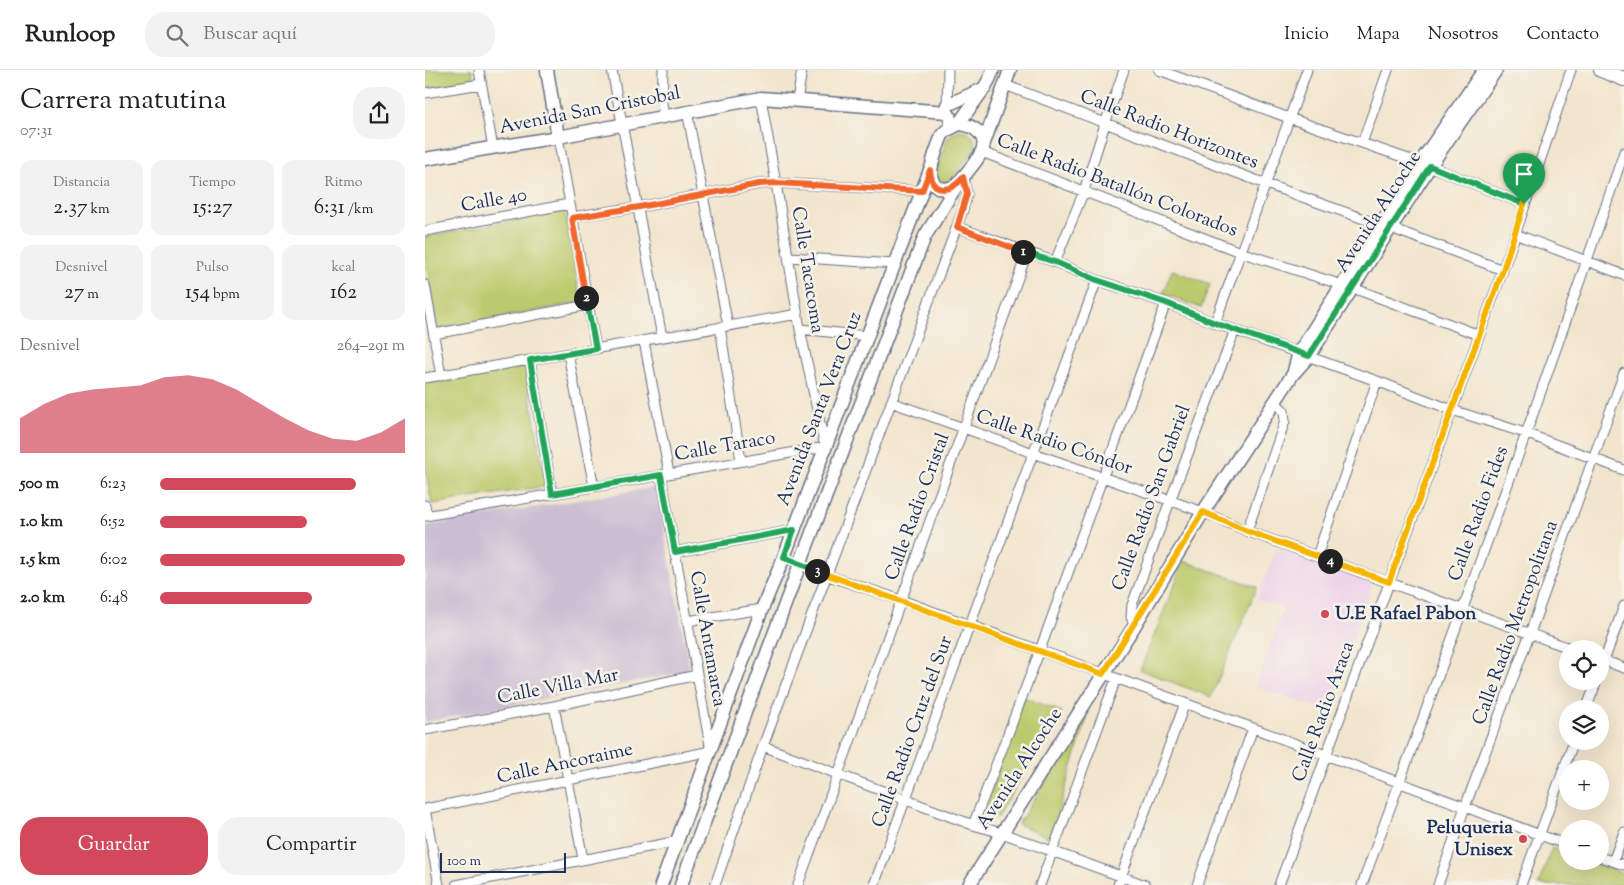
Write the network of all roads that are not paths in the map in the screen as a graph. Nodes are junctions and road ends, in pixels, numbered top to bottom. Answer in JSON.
{"nodes":[{"id":1,"x":479,"y":70,"type":"edge"},
{"id":2,"x":547,"y":70,"type":"edge"},
{"id":3,"x":612,"y":70,"type":"edge"},
{"id":4,"x":663,"y":70,"type":"edge"},
{"id":5,"x":801,"y":70,"type":"edge"},
{"id":6,"x":948,"y":70,"type":"edge"},
{"id":7,"x":993,"y":70,"type":"edge"},
{"id":8,"x":1010,"y":70,"type":"edge"},
{"id":9,"x":1124,"y":70,"type":"edge"},
{"id":10,"x":1159,"y":70,"type":"edge"},
{"id":11,"x":1307,"y":70,"type":"edge"},
{"id":12,"x":1388,"y":70,"type":"edge"},
{"id":13,"x":1484,"y":70,"type":"edge"},
{"id":14,"x":1497,"y":70,"type":"edge"},
{"id":15,"x":1571,"y":70,"type":"edge"},
{"id":16,"x":1601,"y":70,"type":"edge"},
{"id":17,"x":1624,"y":78,"type":"edge"},
{"id":18,"x":481,"y":84,"type":"junction"},
{"id":19,"x":1005,"y":85,"type":"junction"},
{"id":20,"x":985,"y":88,"type":"junction"},
{"id":21,"x":425,"y":93,"type":"edge"},
{"id":22,"x":761,"y":98,"type":"junction"},
{"id":23,"x":797,"y":101,"type":"junction"},
{"id":24,"x":947,"y":109,"type":"junction"},
{"id":25,"x":687,"y":112,"type":"junction"},
{"id":26,"x":664,"y":117,"type":"junction"},
{"id":27,"x":1289,"y":118,"type":"junction"},
{"id":28,"x":1105,"y":124,"type":"junction"},
{"id":29,"x":624,"y":125,"type":"junction"},
{"id":30,"x":955,"y":125,"type":"junction"},
{"id":31,"x":558,"y":137,"type":"junction"},
{"id":32,"x":1362,"y":142,"type":"junction"},
{"id":33,"x":983,"y":147,"type":"junction"},
{"id":34,"x":493,"y":148,"type":"junction"},
{"id":35,"x":1624,"y":152,"type":"edge"},
{"id":36,"x":425,"y":159,"type":"edge"},
{"id":37,"x":1425,"y":165,"type":"junction"},
{"id":38,"x":930,"y":170,"type":"junction"},
{"id":39,"x":960,"y":181,"type":"junction"},
{"id":40,"x":777,"y":183,"type":"junction"},
{"id":41,"x":1266,"y":184,"type":"junction"},
{"id":42,"x":922,"y":191,"type":"junction"},
{"id":43,"x":1084,"y":191,"type":"junction"},
{"id":44,"x":704,"y":194,"type":"junction"},
{"id":45,"x":569,"y":204,"type":"junction"},
{"id":46,"x":1524,"y":204,"type":"junction"},
{"id":47,"x":639,"y":207,"type":"junction"},
{"id":48,"x":572,"y":218,"type":"junction"},
{"id":49,"x":1386,"y":226,"type":"junction"},
{"id":50,"x":957,"y":227,"type":"junction"},
{"id":51,"x":425,"y":230,"type":"edge"},
{"id":52,"x":1515,"y":234,"type":"junction"},
{"id":53,"x":1240,"y":252,"type":"junction"},
{"id":54,"x":1027,"y":253,"type":"junction"},
{"id":55,"x":789,"y":257,"type":"junction"},
{"id":56,"x":1587,"y":260,"type":"junction"},
{"id":57,"x":1055,"y":262,"type":"junction"},
{"id":58,"x":894,"y":264,"type":"junction"},
{"id":59,"x":1503,"y":270,"type":"junction"},
{"id":60,"x":1624,"y":275,"type":"edge"},
{"id":61,"x":1097,"y":280,"type":"junction"},
{"id":62,"x":425,"y":285,"type":"edge"},
{"id":63,"x":1347,"y":286,"type":"junction"},
{"id":64,"x":1166,"y":303,"type":"junction"},
{"id":65,"x":588,"y":305,"type":"junction"},
{"id":66,"x":798,"y":314,"type":"junction"},
{"id":67,"x":1215,"y":323,"type":"junction"},
{"id":68,"x":724,"y":327,"type":"junction"},
{"id":69,"x":800,"y":330,"type":"junction"},
{"id":70,"x":1235,"y":330,"type":"junction"},
{"id":71,"x":434,"y":334,"type":"junction"},
{"id":72,"x":1479,"y":335,"type":"junction"},
{"id":73,"x":867,"y":336,"type":"junction"},
{"id":74,"x":662,"y":338,"type":"junction"},
{"id":75,"x":644,"y":340,"type":"junction"},
{"id":76,"x":596,"y":349,"type":"junction"},
{"id":77,"x":568,"y":354,"type":"junction"},
{"id":78,"x":1304,"y":354,"type":"junction"},
{"id":79,"x":530,"y":360,"type":"junction"},
{"id":80,"x":1624,"y":373,"type":"edge"},
{"id":81,"x":441,"y":376,"type":"junction"},
{"id":82,"x":425,"y":378,"type":"edge"},
{"id":83,"x":1377,"y":381,"type":"junction"},
{"id":84,"x":891,"y":402,"type":"junction"},
{"id":85,"x":1275,"y":402,"type":"junction"},
{"id":86,"x":1452,"y":410,"type":"junction"},
{"id":87,"x":964,"y":428,"type":"junction"},
{"id":88,"x":1525,"y":433,"type":"junction"},
{"id":89,"x":825,"y":447,"type":"junction"},
{"id":90,"x":1033,"y":453,"type":"junction"},
{"id":91,"x":1594,"y":458,"type":"junction"},
{"id":92,"x":741,"y":461,"type":"junction"},
{"id":93,"x":1624,"y":470,"type":"edge"},
{"id":94,"x":665,"y":474,"type":"junction"},
{"id":95,"x":1103,"y":478,"type":"junction"},
{"id":96,"x":594,"y":487,"type":"junction"},
{"id":97,"x":552,"y":494,"type":"junction"},
{"id":98,"x":1170,"y":501,"type":"junction"},
{"id":99,"x":425,"y":505,"type":"edge"},
{"id":100,"x":1203,"y":512,"type":"junction"},
{"id":101,"x":426,"y":516,"type":"edge"},
{"id":102,"x":794,"y":530,"type":"junction"},
{"id":103,"x":1247,"y":531,"type":"junction"},
{"id":104,"x":675,"y":552,"type":"junction"},
{"id":105,"x":1317,"y":556,"type":"junction"},
{"id":106,"x":784,"y":557,"type":"junction"},
{"id":107,"x":800,"y":564,"type":"junction"},
{"id":108,"x":826,"y":575,"type":"junction"},
{"id":109,"x":1389,"y":582,"type":"junction"},
{"id":110,"x":901,"y":600,"type":"junction"},
{"id":111,"x":1624,"y":606,"type":"edge"},
{"id":112,"x":762,"y":609,"type":"junction"},
{"id":113,"x":1463,"y":610,"type":"junction"},
{"id":114,"x":687,"y":621,"type":"junction"},
{"id":115,"x":1135,"y":625,"type":"junction"},
{"id":116,"x":970,"y":626,"type":"junction"},
{"id":117,"x":1530,"y":633,"type":"junction"},
{"id":118,"x":1609,"y":643,"type":"edge"},
{"id":119,"x":1559,"y":644,"type":"edge"},
{"id":120,"x":1040,"y":650,"type":"junction"},
{"id":121,"x":1609,"y":663,"type":"edge"},
{"id":122,"x":1624,"y":668,"type":"edge"},
{"id":123,"x":1103,"y":674,"type":"junction"},
{"id":124,"x":697,"y":675,"type":"junction"},
{"id":125,"x":1116,"y":679,"type":"junction"},
{"id":126,"x":1185,"y":703,"type":"junction"},
{"id":127,"x":554,"y":706,"type":"junction"},
{"id":128,"x":1253,"y":728,"type":"junction"},
{"id":129,"x":425,"y":730,"type":"edge"},
{"id":130,"x":763,"y":746,"type":"junction"},
{"id":131,"x":1571,"y":750,"type":"edge"},
{"id":132,"x":711,"y":751,"type":"junction"},
{"id":133,"x":1327,"y":755,"type":"junction"},
{"id":134,"x":838,"y":774,"type":"junction"},
{"id":135,"x":568,"y":781,"type":"junction"},
{"id":136,"x":1399,"y":782,"type":"junction"},
{"id":137,"x":906,"y":799,"type":"junction"},
{"id":138,"x":1465,"y":807,"type":"junction"},
{"id":139,"x":425,"y":809,"type":"edge"},
{"id":140,"x":973,"y":825,"type":"junction"},
{"id":141,"x":1624,"y":832,"type":"edge"},
{"id":142,"x":1002,"y":833,"type":"junction"},
{"id":143,"x":1540,"y":835,"type":"junction"},
{"id":144,"x":679,"y":841,"type":"junction"},
{"id":145,"x":1559,"y":842,"type":"edge"},
{"id":146,"x":1051,"y":851,"type":"junction"},
{"id":147,"x":583,"y":859,"type":"junction"},
{"id":148,"x":1609,"y":860,"type":"edge"},
{"id":149,"x":1613,"y":861,"type":"junction"},
{"id":150,"x":1624,"y":865,"type":"edge"},
{"id":151,"x":1120,"y":881,"type":"edge"},
{"id":152,"x":439,"y":885,"type":"edge"},
{"id":153,"x":456,"y":885,"type":"edge"},
{"id":154,"x":661,"y":885,"type":"edge"},
{"id":155,"x":681,"y":885,"type":"edge"},
{"id":156,"x":715,"y":885,"type":"edge"},
{"id":157,"x":798,"y":885,"type":"edge"},
{"id":158,"x":874,"y":885,"type":"edge"},
{"id":159,"x":969,"y":885,"type":"edge"},
{"id":160,"x":1040,"y":885,"type":"edge"},
{"id":161,"x":1145,"y":885,"type":"edge"},
{"id":162,"x":1197,"y":885,"type":"edge"},
{"id":163,"x":1279,"y":885,"type":"edge"},
{"id":164,"x":1362,"y":885,"type":"edge"},
{"id":165,"x":1438,"y":885,"type":"edge"},
{"id":166,"x":1521,"y":885,"type":"edge"}],
"edges":[{"from":1,"to":18,"type":"street"},
{"from":2,"to":31,"type":"street"},
{"from":3,"to":29,"type":"street"},
{"from":4,"to":26,"type":"street"},
{"from":5,"to":23,"type":"street"},
{"from":6,"to":24,"type":"street"},
{"from":7,"to":20,"type":"street"},
{"from":8,"to":19,"type":"street"},
{"from":9,"to":28,"type":"street"},
{"from":10,"to":27,"type":"street"},
{"from":11,"to":27,"type":"street"},
{"from":12,"to":32,"type":"street"},
{"from":13,"to":37,"type":"street","name":"Avenida Alcoche"},
{"from":14,"to":37,"type":"street","name":"Avenida Alcoche"},
{"from":15,"to":46,"type":"street","name":"Calle Radio Araca"},
{"from":16,"to":17,"type":"main road"},
{"from":18,"to":21,"type":"street"},
{"from":18,"to":34,"type":"street"},
{"from":19,"to":28,"type":"street","name":"Calle Radio Horizontes"},
{"from":19,"to":33,"type":"street"},
{"from":20,"to":24,"type":"street"},
{"from":20,"to":30,"type":"street"},
{"from":22,"to":23,"type":"street","name":"Avenida San Cristobal"},
{"from":22,"to":25,"type":"street","name":"Avenida San Cristobal"},
{"from":22,"to":40,"type":"street","name":"Calle Tacacoma"},
{"from":23,"to":24,"type":"street","name":"Avenida San Cristobal"},
{"from":24,"to":30,"type":"street"},
{"from":25,"to":26,"type":"street","name":"Avenida San Cristobal"},
{"from":25,"to":44,"type":"street"},
{"from":26,"to":29,"type":"street","name":"Avenida San Cristobal"},
{"from":27,"to":32,"type":"street"},
{"from":27,"to":41,"type":"street"},
{"from":28,"to":41,"type":"street","name":"Calle Radio Horizontes"},
{"from":28,"to":43,"type":"street"},
{"from":29,"to":31,"type":"street","name":"Avenida San Cristobal"},
{"from":29,"to":47,"type":"street"},
{"from":30,"to":33,"type":"street"},
{"from":30,"to":38,"type":"street","name":"Avenida Santa Vera Cruz"},
{"from":31,"to":34,"type":"street","name":"Avenida San Cristobal"},
{"from":31,"to":45,"type":"street"},
{"from":32,"to":37,"type":"street"},
{"from":33,"to":39,"type":"street","name":"Avenida Santa Vera Cruz"},
{"from":33,"to":43,"type":"street","name":"Calle Radio Batallón Colorados"},
{"from":34,"to":36,"type":"street","name":"Avenida San Cristobal"},
{"from":35,"to":56,"type":"street","name":"Calle Radio Fides"},
{"from":37,"to":46,"type":"street"},
{"from":37,"to":49,"type":"street","name":"Avenida Alcoche"},
{"from":38,"to":39,"type":"street"},
{"from":38,"to":42,"type":"street","name":"Avenida Santa Vera Cruz"},
{"from":39,"to":50,"type":"street"},
{"from":39,"to":107,"type":"street","name":"Avenida Santa Vera Cruz"},
{"from":40,"to":42,"type":"street"},
{"from":40,"to":44,"type":"street"},
{"from":40,"to":55,"type":"street","name":"Calle Tacacoma"},
{"from":41,"to":49,"type":"street","name":"Calle Radio Horizontes"},
{"from":41,"to":53,"type":"street"},
{"from":42,"to":58,"type":"street","name":"Avenida Santa Vera Cruz"},
{"from":43,"to":53,"type":"street","name":"Calle Radio Batallón Colorados"},
{"from":43,"to":57,"type":"street"},
{"from":44,"to":47,"type":"street"},
{"from":44,"to":68,"type":"street"},
{"from":45,"to":48,"type":"street"},
{"from":45,"to":51,"type":"street","name":"Calle 40"},
{"from":46,"to":52,"type":"street","name":"Calle Radio Araca"},
{"from":47,"to":48,"type":"street"},
{"from":47,"to":74,"type":"street"},
{"from":48,"to":65,"type":"street"},
{"from":49,"to":59,"type":"street","name":"Calle Radio Horizontes"},
{"from":49,"to":63,"type":"street","name":"Avenida Alcoche"},
{"from":50,"to":54,"type":"street"},
{"from":50,"to":84,"type":"street"},
{"from":52,"to":56,"type":"street"},
{"from":52,"to":59,"type":"street","name":"Calle Radio Araca"},
{"from":53,"to":63,"type":"street","name":"Calle Radio Batallón Colorados"},
{"from":53,"to":67,"type":"street"},
{"from":54,"to":57,"type":"street"},
{"from":54,"to":87,"type":"street","name":"Calle Radio Cristal"},
{"from":55,"to":58,"type":"street"},
{"from":55,"to":66,"type":"street","name":"Calle Tacacoma"},
{"from":56,"to":60,"type":"street"},
{"from":56,"to":88,"type":"street","name":"Calle Radio Fides"},
{"from":57,"to":61,"type":"street"},
{"from":58,"to":73,"type":"street","name":"Avenida Santa Vera Cruz"},
{"from":59,"to":72,"type":"street","name":"Calle Radio Araca"},
{"from":61,"to":64,"type":"street"},
{"from":61,"to":90,"type":"street","name":"Calle Radio Cruz del Sur"},
{"from":62,"to":71,"type":"street"},
{"from":63,"to":72,"type":"street","name":"Calle Radio Batallón Colorados"},
{"from":63,"to":78,"type":"street","name":"Avenida Alcoche"},
{"from":64,"to":67,"type":"street"},
{"from":64,"to":95,"type":"street"},
{"from":65,"to":71,"type":"street"},
{"from":65,"to":76,"type":"street"},
{"from":66,"to":68,"type":"street"},
{"from":66,"to":69,"type":"street","name":"Calle Tacacoma"},
{"from":67,"to":70,"type":"street"},
{"from":68,"to":74,"type":"street"},
{"from":68,"to":92,"type":"street"},
{"from":69,"to":73,"type":"street"},
{"from":69,"to":89,"type":"street","name":"Calle Tacacoma"},
{"from":70,"to":78,"type":"street"},
{"from":70,"to":98,"type":"street","name":"Calle Radio San Gabriel"},
{"from":71,"to":81,"type":"street"},
{"from":72,"to":86,"type":"street","name":"Calle Radio Araca"},
{"from":73,"to":89,"type":"street","name":"Avenida Santa Vera Cruz"},
{"from":74,"to":75,"type":"street"},
{"from":75,"to":76,"type":"street"},
{"from":75,"to":94,"type":"street","name":"Calle Antamarca"},
{"from":76,"to":77,"type":"street"},
{"from":77,"to":79,"type":"street"},
{"from":77,"to":96,"type":"street"},
{"from":78,"to":83,"type":"street"},
{"from":78,"to":85,"type":"street","name":"Avenida Alcoche"},
{"from":79,"to":81,"type":"street"},
{"from":79,"to":97,"type":"street"},
{"from":80,"to":91,"type":"street","name":"Calle Radio Metropolitana"},
{"from":81,"to":82,"type":"street"},
{"from":83,"to":86,"type":"street"},
{"from":83,"to":105,"type":"street"},
{"from":84,"to":87,"type":"street","name":"Calle Radio Cóndor"},
{"from":84,"to":108,"type":"street"},
{"from":85,"to":100,"type":"street","name":"Avenida Alcoche"},
{"from":85,"to":103,"type":"street"},
{"from":86,"to":88,"type":"street"},
{"from":86,"to":109,"type":"street","name":"Calle Radio Araca"},
{"from":87,"to":90,"type":"street","name":"Calle Radio Cóndor"},
{"from":87,"to":110,"type":"street","name":"Calle Radio Cristal"},
{"from":88,"to":91,"type":"street"},
{"from":88,"to":113,"type":"street","name":"Calle Radio Fides"},
{"from":89,"to":92,"type":"street","name":"Calle Taraco"},
{"from":89,"to":102,"type":"street","name":"Avenida Santa Vera Cruz"},
{"from":90,"to":95,"type":"street","name":"Calle Radio Cóndor"},
{"from":90,"to":116,"type":"street","name":"Calle Radio Cruz del Sur"},
{"from":91,"to":93,"type":"street"},
{"from":91,"to":117,"type":"street","name":"Calle Radio Metropolitana"},
{"from":92,"to":94,"type":"street","name":"Calle Taraco"},
{"from":94,"to":96,"type":"street","name":"Calle Taraco"},
{"from":94,"to":104,"type":"street","name":"Calle Antamarca"},
{"from":95,"to":98,"type":"street","name":"Calle Radio Cóndor"},
{"from":95,"to":120,"type":"street"},
{"from":96,"to":97,"type":"street","name":"Calle Taraco"},
{"from":97,"to":101,"type":"street","name":"Calle Taraco"},
{"from":98,"to":100,"type":"street","name":"Calle Radio Cóndor"},
{"from":98,"to":115,"type":"street","name":"Calle Radio San Gabriel"},
{"from":99,"to":101,"type":"street"},
{"from":100,"to":103,"type":"street","name":"Calle Radio Cóndor"},
{"from":100,"to":115,"type":"street","name":"Avenida Alcoche"},
{"from":102,"to":104,"type":"street"},
{"from":102,"to":106,"type":"street","name":"Avenida Santa Vera Cruz"},
{"from":103,"to":105,"type":"street","name":"Calle Radio Cóndor"},
{"from":104,"to":114,"type":"street","name":"Calle Antamarca"},
{"from":105,"to":109,"type":"street","name":"Calle Radio Cóndor"},
{"from":106,"to":107,"type":"street"},
{"from":106,"to":112,"type":"street","name":"Avenida Santa Vera Cruz"},
{"from":107,"to":108,"type":"street"},
{"from":107,"to":155,"type":"street","name":"Avenida Santa Vera Cruz"},
{"from":108,"to":110,"type":"street"},
{"from":108,"to":130,"type":"street"},
{"from":109,"to":113,"type":"street","name":"Calle Radio Cóndor"},
{"from":109,"to":133,"type":"street","name":"Calle Radio Araca"},
{"from":110,"to":116,"type":"street"},
{"from":110,"to":134,"type":"street","name":"Calle Radio Cristal"},
{"from":111,"to":118,"type":"street"},
{"from":112,"to":114,"type":"street"},
{"from":112,"to":132,"type":"street","name":"Avenida Santa Vera Cruz"},
{"from":113,"to":117,"type":"street","name":"Calle Radio Cóndor"},
{"from":113,"to":136,"type":"street","name":"Calle Radio Fides"},
{"from":114,"to":124,"type":"street","name":"Calle Antamarca"},
{"from":115,"to":123,"type":"street"},
{"from":116,"to":120,"type":"street"},
{"from":116,"to":137,"type":"street","name":"Calle Radio Cruz del Sur"},
{"from":117,"to":119,"type":"street","name":"Calle Radio Cóndor"},
{"from":117,"to":138,"type":"street","name":"Calle Radio Metropolitana"},
{"from":120,"to":123,"type":"street"},
{"from":120,"to":140,"type":"street"},
{"from":121,"to":122,"type":"street"},
{"from":123,"to":125,"type":"street"},
{"from":123,"to":142,"type":"street","name":"Avenida Alcoche"},
{"from":124,"to":127,"type":"street","name":"Calle Villa Mar"},
{"from":124,"to":132,"type":"street","name":"Calle Antamarca"},
{"from":125,"to":126,"type":"street"},
{"from":125,"to":146,"type":"street"},
{"from":126,"to":128,"type":"street"},
{"from":126,"to":151,"type":"street"},
{"from":127,"to":129,"type":"street","name":"Calle Villa Mar"},
{"from":127,"to":135,"type":"street"},
{"from":128,"to":133,"type":"street"},
{"from":128,"to":162,"type":"street"},
{"from":130,"to":134,"type":"street"},
{"from":130,"to":156,"type":"street"},
{"from":131,"to":143,"type":"street"},
{"from":132,"to":135,"type":"street","name":"Calle Ancoraime"},
{"from":132,"to":144,"type":"street","name":"Avenida Santa Vera Cruz"},
{"from":133,"to":136,"type":"street"},
{"from":133,"to":163,"type":"street","name":"Calle Radio Araca"},
{"from":134,"to":137,"type":"street"},
{"from":134,"to":157,"type":"street","name":"Calle Radio Cristal"},
{"from":135,"to":139,"type":"street","name":"Calle Ancoraime"},
{"from":135,"to":147,"type":"street"},
{"from":136,"to":138,"type":"street"},
{"from":136,"to":164,"type":"street","name":"Calle Radio Fides"},
{"from":137,"to":140,"type":"street"},
{"from":137,"to":158,"type":"street","name":"Calle Radio Cruz del Sur"},
{"from":138,"to":143,"type":"street"},
{"from":138,"to":165,"type":"street","name":"Calle Radio Metropolitana"},
{"from":139,"to":152,"type":"street"},
{"from":140,"to":142,"type":"street"},
{"from":141,"to":149,"type":"street"},
{"from":142,"to":146,"type":"street"},
{"from":142,"to":159,"type":"street","name":"Avenida Alcoche"},
{"from":143,"to":145,"type":"street"},
{"from":143,"to":166,"type":"street"},
{"from":144,"to":147,"type":"street"},
{"from":144,"to":154,"type":"street","name":"Avenida Santa Vera Cruz"},
{"from":146,"to":151,"type":"street"},
{"from":146,"to":160,"type":"street"},
{"from":147,"to":153,"type":"street"},
{"from":148,"to":149,"type":"street"},
{"from":149,"to":150,"type":"street"},
{"from":151,"to":161,"type":"street"}]}
